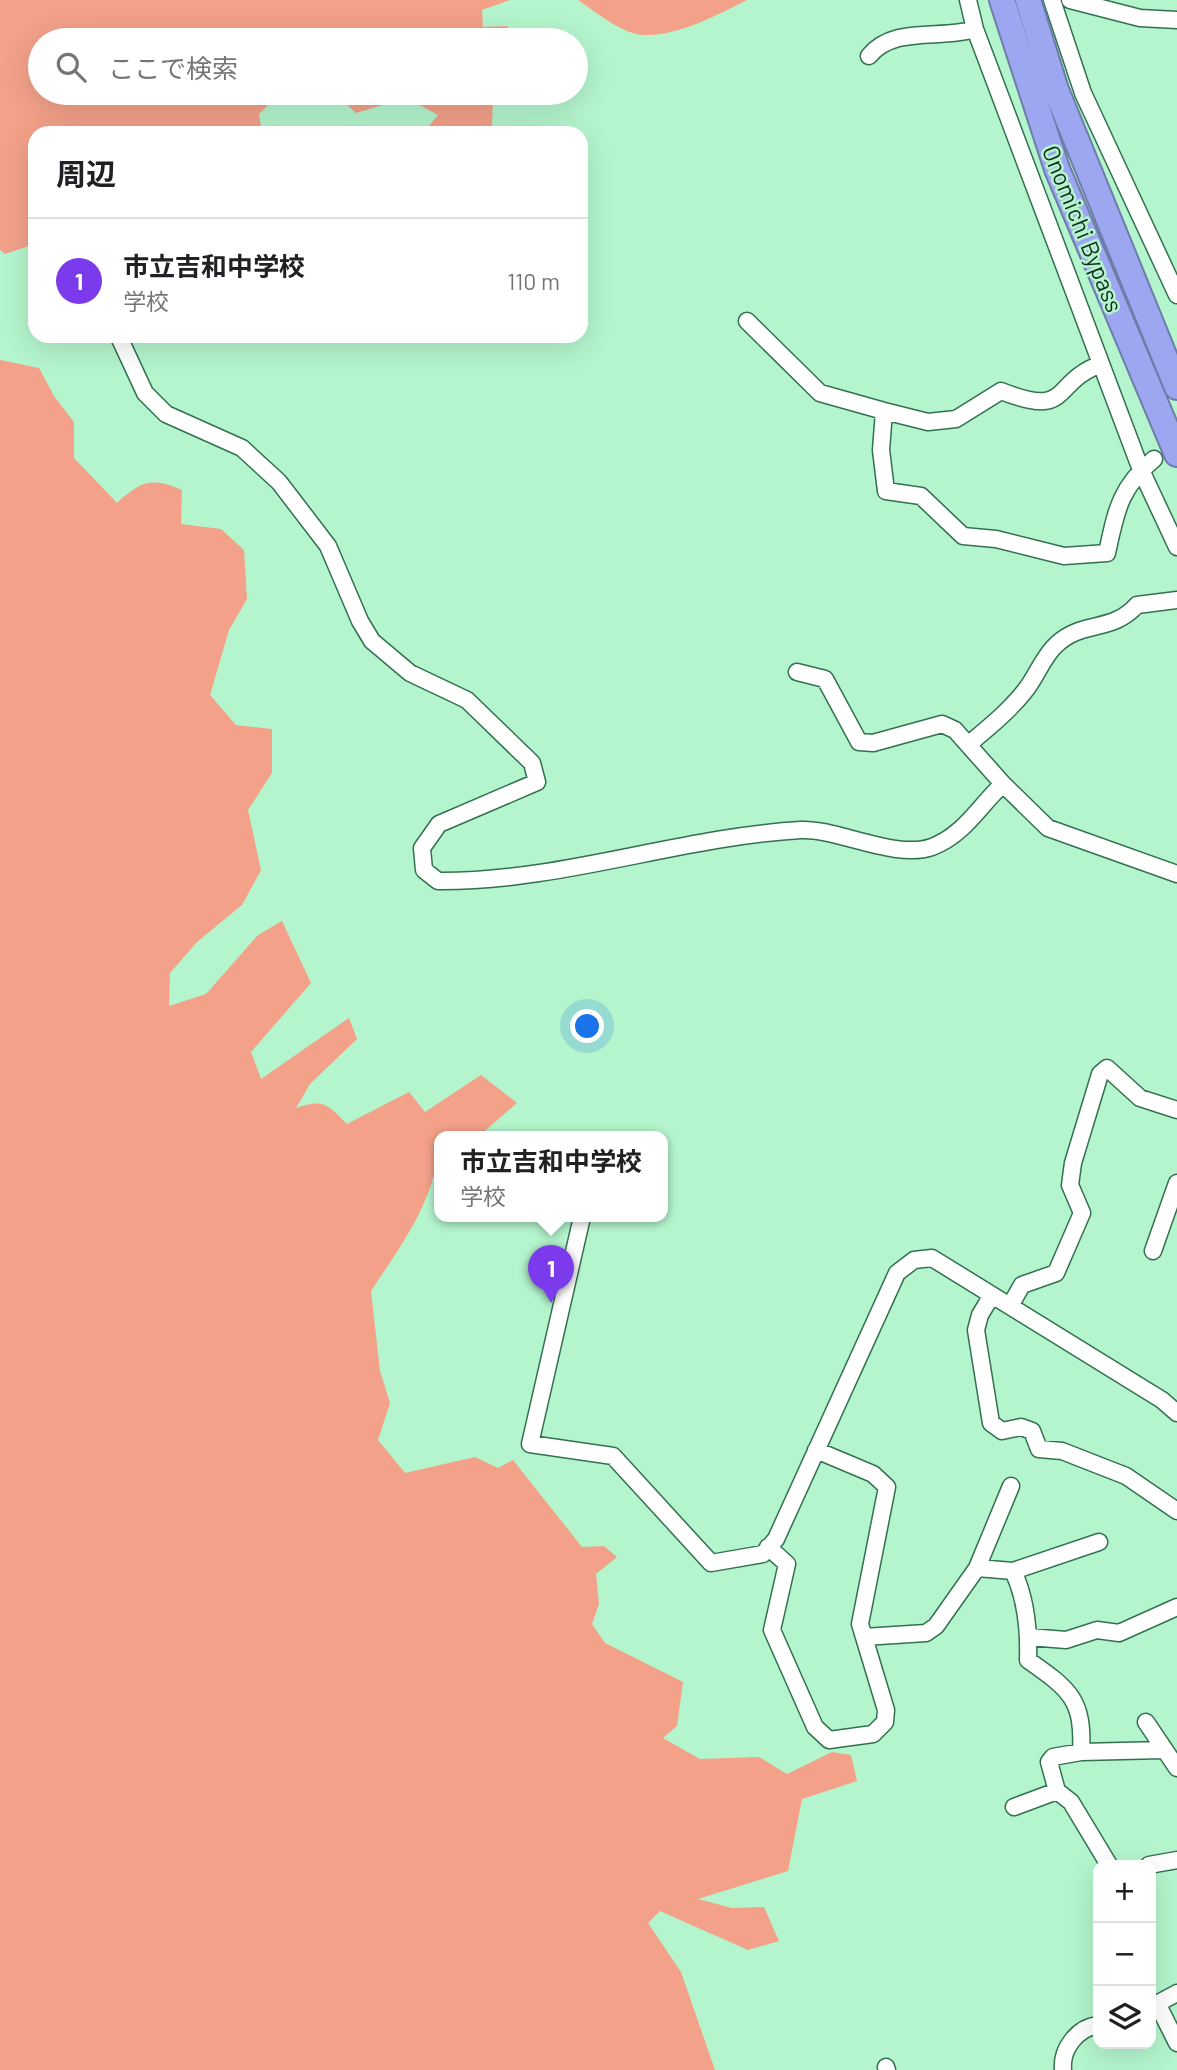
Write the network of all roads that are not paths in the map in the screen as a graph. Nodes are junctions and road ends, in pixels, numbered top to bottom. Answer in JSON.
{"nodes":[{"id":1,"x":968,"y":0,"type":"edge"},
{"id":2,"x":1002,"y":0,"type":"edge"},
{"id":3,"x":1028,"y":0,"type":"edge"},
{"id":4,"x":1052,"y":0,"type":"edge"},
{"id":5,"x":1070,"y":0,"type":"edge"},
{"id":6,"x":1177,"y":20,"type":"edge"},
{"id":7,"x":975,"y":29,"type":"junction"},
{"id":8,"x":869,"y":56,"type":"dead end"},
{"id":9,"x":1177,"y":295,"type":"edge"},
{"id":10,"x":747,"y":321,"type":"dead end"},
{"id":11,"x":122,"y":343,"type":"edge"},
{"id":12,"x":1101,"y":364,"type":"junction"},
{"id":13,"x":1177,"y":387,"type":"edge"},
{"id":14,"x":884,"y":411,"type":"junction"},
{"id":15,"x":1166,"y":456,"type":"edge"},
{"id":16,"x":1141,"y":470,"type":"junction"},
{"id":17,"x":1177,"y":547,"type":"edge"},
{"id":18,"x":1177,"y":600,"type":"edge"},
{"id":19,"x":797,"y":672,"type":"dead end"},
{"id":20,"x":969,"y":744,"type":"junction"},
{"id":21,"x":1003,"y":784,"type":"junction"},
{"id":22,"x":1177,"y":874,"type":"edge"},
{"id":23,"x":1177,"y":1110,"type":"edge"},
{"id":24,"x":1177,"y":1183,"type":"edge"},
{"id":25,"x":581,"y":1222,"type":"edge"},
{"id":26,"x":1153,"y":1251,"type":"dead end"},
{"id":27,"x":992,"y":1295,"type":"junction"},
{"id":28,"x":1010,"y":1306,"type":"junction"},
{"id":29,"x":1177,"y":1413,"type":"edge"},
{"id":30,"x":816,"y":1450,"type":"junction"},
{"id":31,"x":1011,"y":1486,"type":"dead end"},
{"id":32,"x":1177,"y":1511,"type":"edge"},
{"id":33,"x":1099,"y":1542,"type":"dead end"},
{"id":34,"x":768,"y":1547,"type":"junction"},
{"id":35,"x":977,"y":1568,"type":"junction"},
{"id":36,"x":1013,"y":1571,"type":"junction"},
{"id":37,"x":1177,"y":1607,"type":"edge"},
{"id":38,"x":864,"y":1637,"type":"junction"},
{"id":39,"x":1029,"y":1637,"type":"junction"},
{"id":40,"x":1146,"y":1722,"type":"dead end"},
{"id":41,"x":1162,"y":1750,"type":"junction"},
{"id":42,"x":1081,"y":1752,"type":"junction"},
{"id":43,"x":1177,"y":1768,"type":"edge"},
{"id":44,"x":1057,"y":1791,"type":"junction"},
{"id":45,"x":1014,"y":1807,"type":"dead end"},
{"id":46,"x":1106,"y":1860,"type":"edge"},
{"id":47,"x":1177,"y":1860,"type":"edge"},
{"id":48,"x":1156,"y":1864,"type":"edge"},
{"id":49,"x":1177,"y":1993,"type":"edge"},
{"id":50,"x":1156,"y":2005,"type":"edge"},
{"id":51,"x":1156,"y":2009,"type":"edge"},
{"id":52,"x":1093,"y":2026,"type":"edge"},
{"id":53,"x":1177,"y":2043,"type":"edge"},
{"id":54,"x":1063,"y":2070,"type":"edge"}],
"edges":[{"from":1,"to":7,"type":"street"},
{"from":2,"to":15,"type":"highway","name":"Onomichi Bypass"},
{"from":3,"to":13,"type":"highway","name":"Onomichi Bypass"},
{"from":4,"to":9,"type":"street"},
{"from":5,"to":6,"type":"street"},
{"from":7,"to":8,"type":"street"},
{"from":7,"to":12,"type":"street"},
{"from":10,"to":14,"type":"street"},
{"from":11,"to":21,"type":"street"},
{"from":12,"to":14,"type":"street"},
{"from":12,"to":16,"type":"street"},
{"from":14,"to":16,"type":"street"},
{"from":15,"to":16,"type":"street"},
{"from":16,"to":17,"type":"street"},
{"from":18,"to":20,"type":"street"},
{"from":19,"to":20,"type":"street"},
{"from":20,"to":21,"type":"street"},
{"from":21,"to":22,"type":"street"},
{"from":23,"to":28,"type":"street"},
{"from":24,"to":26,"type":"street"},
{"from":25,"to":34,"type":"street"},
{"from":27,"to":28,"type":"street"},
{"from":27,"to":30,"type":"street"},
{"from":27,"to":32,"type":"street"},
{"from":28,"to":29,"type":"street"},
{"from":30,"to":34,"type":"street"},
{"from":30,"to":38,"type":"street"},
{"from":31,"to":35,"type":"street"},
{"from":33,"to":36,"type":"street"},
{"from":34,"to":38,"type":"street"},
{"from":35,"to":36,"type":"street"},
{"from":35,"to":38,"type":"street"},
{"from":36,"to":39,"type":"street"},
{"from":37,"to":39,"type":"street"},
{"from":39,"to":42,"type":"street"},
{"from":40,"to":41,"type":"street"},
{"from":41,"to":42,"type":"street"},
{"from":41,"to":43,"type":"street"},
{"from":42,"to":44,"type":"street"},
{"from":44,"to":45,"type":"street"},
{"from":44,"to":46,"type":"street"},
{"from":47,"to":48,"type":"street"},
{"from":49,"to":50,"type":"street"},
{"from":51,"to":53,"type":"street"},
{"from":52,"to":54,"type":"street"}]}
